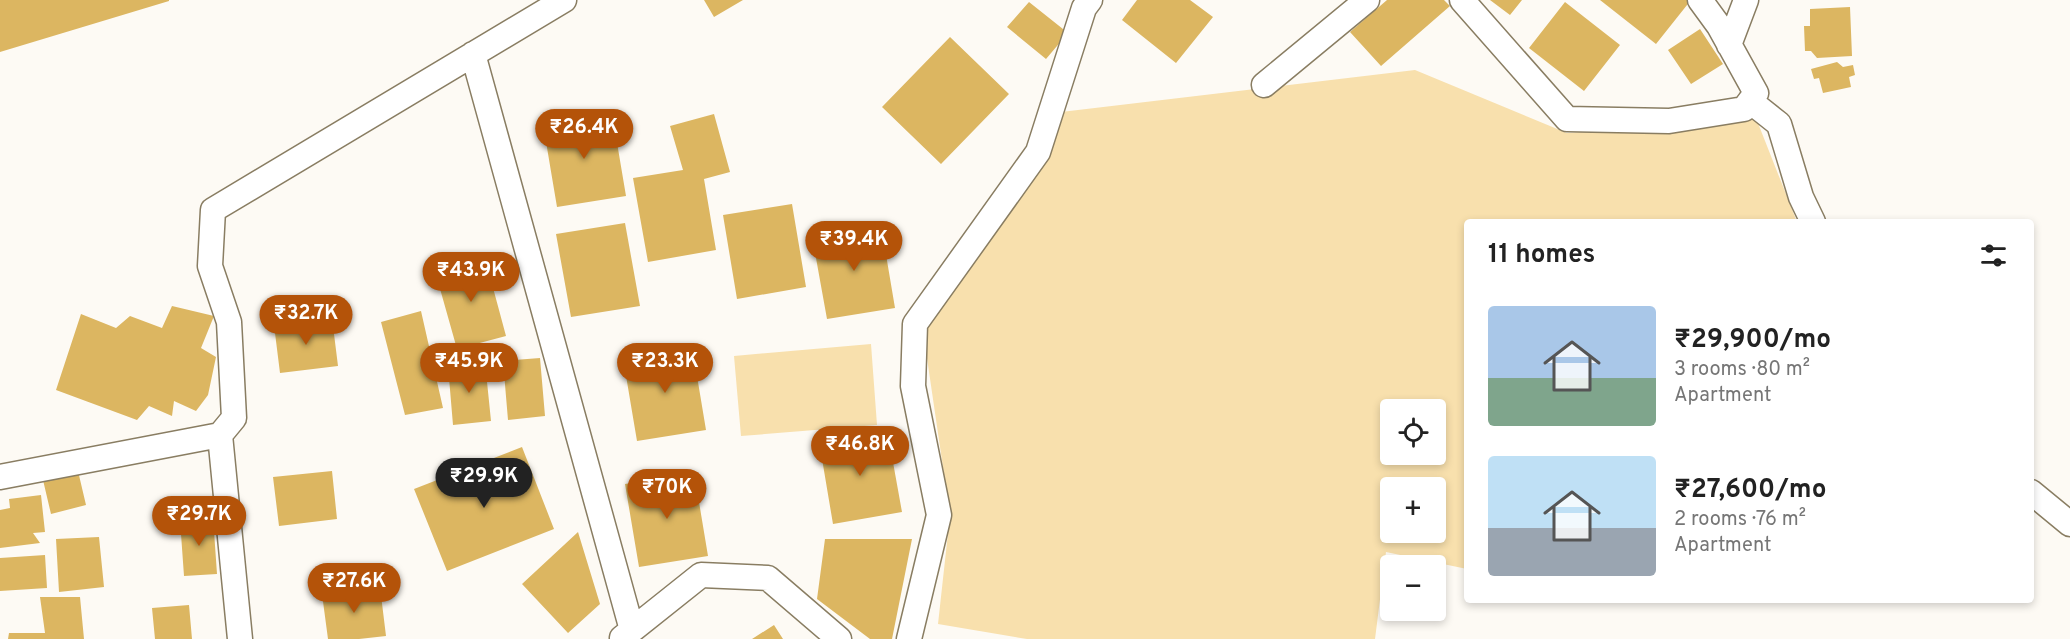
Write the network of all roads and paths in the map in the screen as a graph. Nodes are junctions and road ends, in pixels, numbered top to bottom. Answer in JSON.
{"nodes":[{"id":1,"x":564,"y":0,"type":"edge"},
{"id":2,"x":1090,"y":0,"type":"edge"},
{"id":3,"x":1367,"y":0,"type":"edge"},
{"id":4,"x":1462,"y":0,"type":"edge"},
{"id":5,"x":1700,"y":0,"type":"edge"},
{"id":6,"x":1746,"y":0,"type":"edge"},
{"id":7,"x":1730,"y":45,"type":"junction"},
{"id":8,"x":473,"y":54,"type":"junction"},
{"id":9,"x":1264,"y":85,"type":"dead end"},
{"id":10,"x":1750,"y":101,"type":"junction"},
{"id":11,"x":1812,"y":219,"type":"edge"},
{"id":12,"x":220,"y":435,"type":"junction"},
{"id":13,"x":0,"y":477,"type":"edge"},
{"id":14,"x":2034,"y":494,"type":"edge"},
{"id":15,"x":2070,"y":524,"type":"edge"},
{"id":16,"x":627,"y":635,"type":"edge"},
{"id":17,"x":240,"y":639,"type":"edge"},
{"id":18,"x":839,"y":639,"type":"edge"},
{"id":19,"x":909,"y":639,"type":"edge"}],
"edges":[{"from":1,"to":8,"type":"street"},
{"from":2,"to":19,"type":"street"},
{"from":3,"to":9,"type":"street"},
{"from":4,"to":10,"type":"street"},
{"from":5,"to":7,"type":"street"},
{"from":6,"to":7,"type":"street"},
{"from":7,"to":10,"type":"street"},
{"from":8,"to":12,"type":"street"},
{"from":8,"to":16,"type":"street"},
{"from":10,"to":11,"type":"street"},
{"from":12,"to":13,"type":"street"},
{"from":12,"to":17,"type":"street"},
{"from":14,"to":15,"type":"street"},
{"from":16,"to":18,"type":"street"}]}
